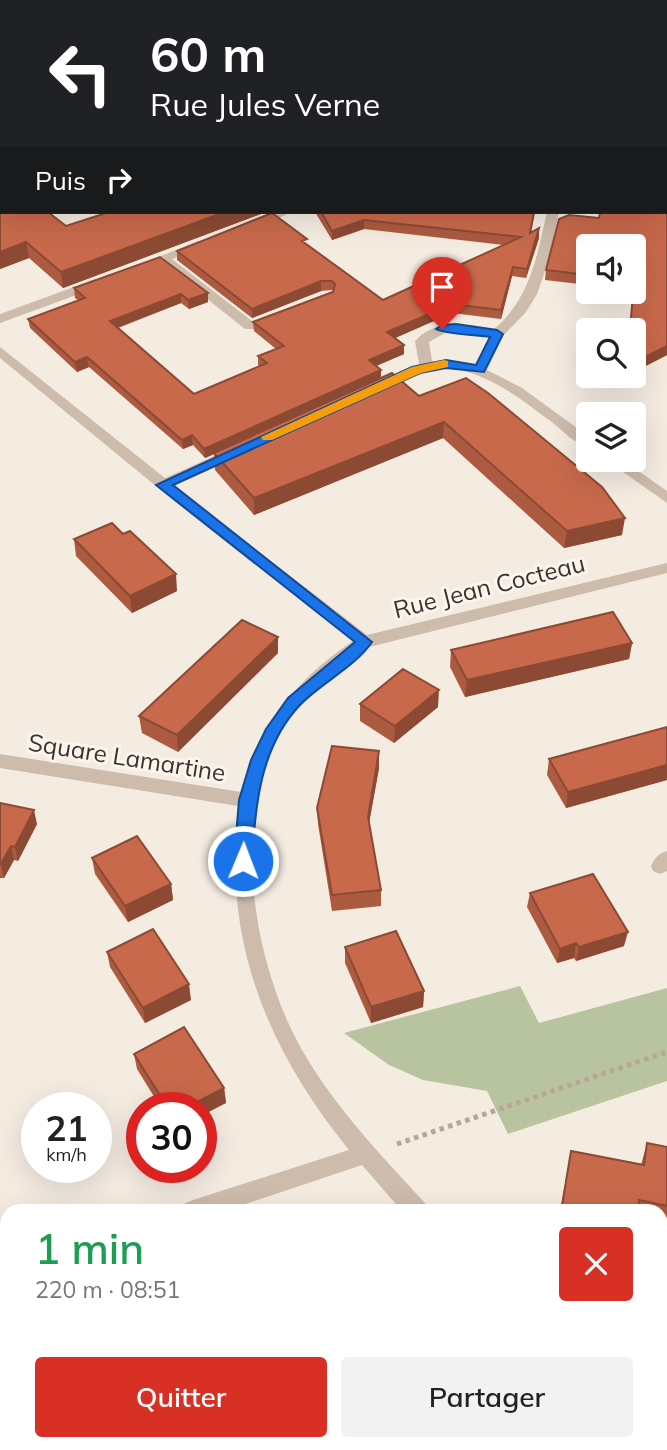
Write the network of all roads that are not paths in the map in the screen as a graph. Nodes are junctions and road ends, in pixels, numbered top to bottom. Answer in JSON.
{"nodes":[{"id":1,"x":281,"y":214,"type":"edge"},
{"id":2,"x":553,"y":214,"type":"edge"},
{"id":3,"x":237,"y":230,"type":"edge"},
{"id":4,"x":212,"y":240,"type":"edge"},
{"id":5,"x":163,"y":258,"type":"junction"},
{"id":6,"x":289,"y":311,"type":"edge"},
{"id":7,"x":0,"y":319,"type":"edge"},
{"id":8,"x":497,"y":334,"type":"junction"},
{"id":9,"x":0,"y":351,"type":"edge"},
{"id":10,"x":426,"y":366,"type":"junction"},
{"id":11,"x":480,"y":370,"type":"junction"},
{"id":12,"x":366,"y":393,"type":"edge"},
{"id":13,"x":576,"y":435,"type":"edge"},
{"id":14,"x":252,"y":444,"type":"edge"},
{"id":15,"x":630,"y":472,"type":"edge"},
{"id":16,"x":163,"y":485,"type":"junction"},
{"id":17,"x":667,"y":498,"type":"edge"},
{"id":18,"x":667,"y":568,"type":"edge"},
{"id":19,"x":365,"y":642,"type":"junction"},
{"id":20,"x":0,"y":761,"type":"edge"},
{"id":21,"x":247,"y":800,"type":"junction"},
{"id":22,"x":366,"y":1154,"type":"junction"},
{"id":23,"x":215,"y":1204,"type":"edge"},
{"id":24,"x":410,"y":1204,"type":"edge"}],
"edges":[{"from":1,"to":3,"type":"street"},
{"from":2,"to":8,"type":"street"},
{"from":4,"to":5,"type":"street"},
{"from":5,"to":6,"type":"street"},
{"from":5,"to":7,"type":"street"},
{"from":8,"to":10,"type":"street"},
{"from":8,"to":11,"type":"street"},
{"from":9,"to":16,"type":"street"},
{"from":10,"to":11,"type":"street"},
{"from":10,"to":12,"type":"street"},
{"from":11,"to":13,"type":"street"},
{"from":14,"to":16,"type":"street"},
{"from":15,"to":17,"type":"street"},
{"from":16,"to":19,"type":"street"},
{"from":18,"to":19,"type":"street","name":"Rue Jean Cocteau"},
{"from":19,"to":21,"type":"street","name":"Rue Jean Cocteau"},
{"from":20,"to":21,"type":"street","name":"Square Lamartine"},
{"from":21,"to":22,"type":"street","name":"Rue Jean Cocteau"},
{"from":22,"to":23,"type":"street"},
{"from":22,"to":24,"type":"street","name":"Rue Jean Cocteau"}]}
